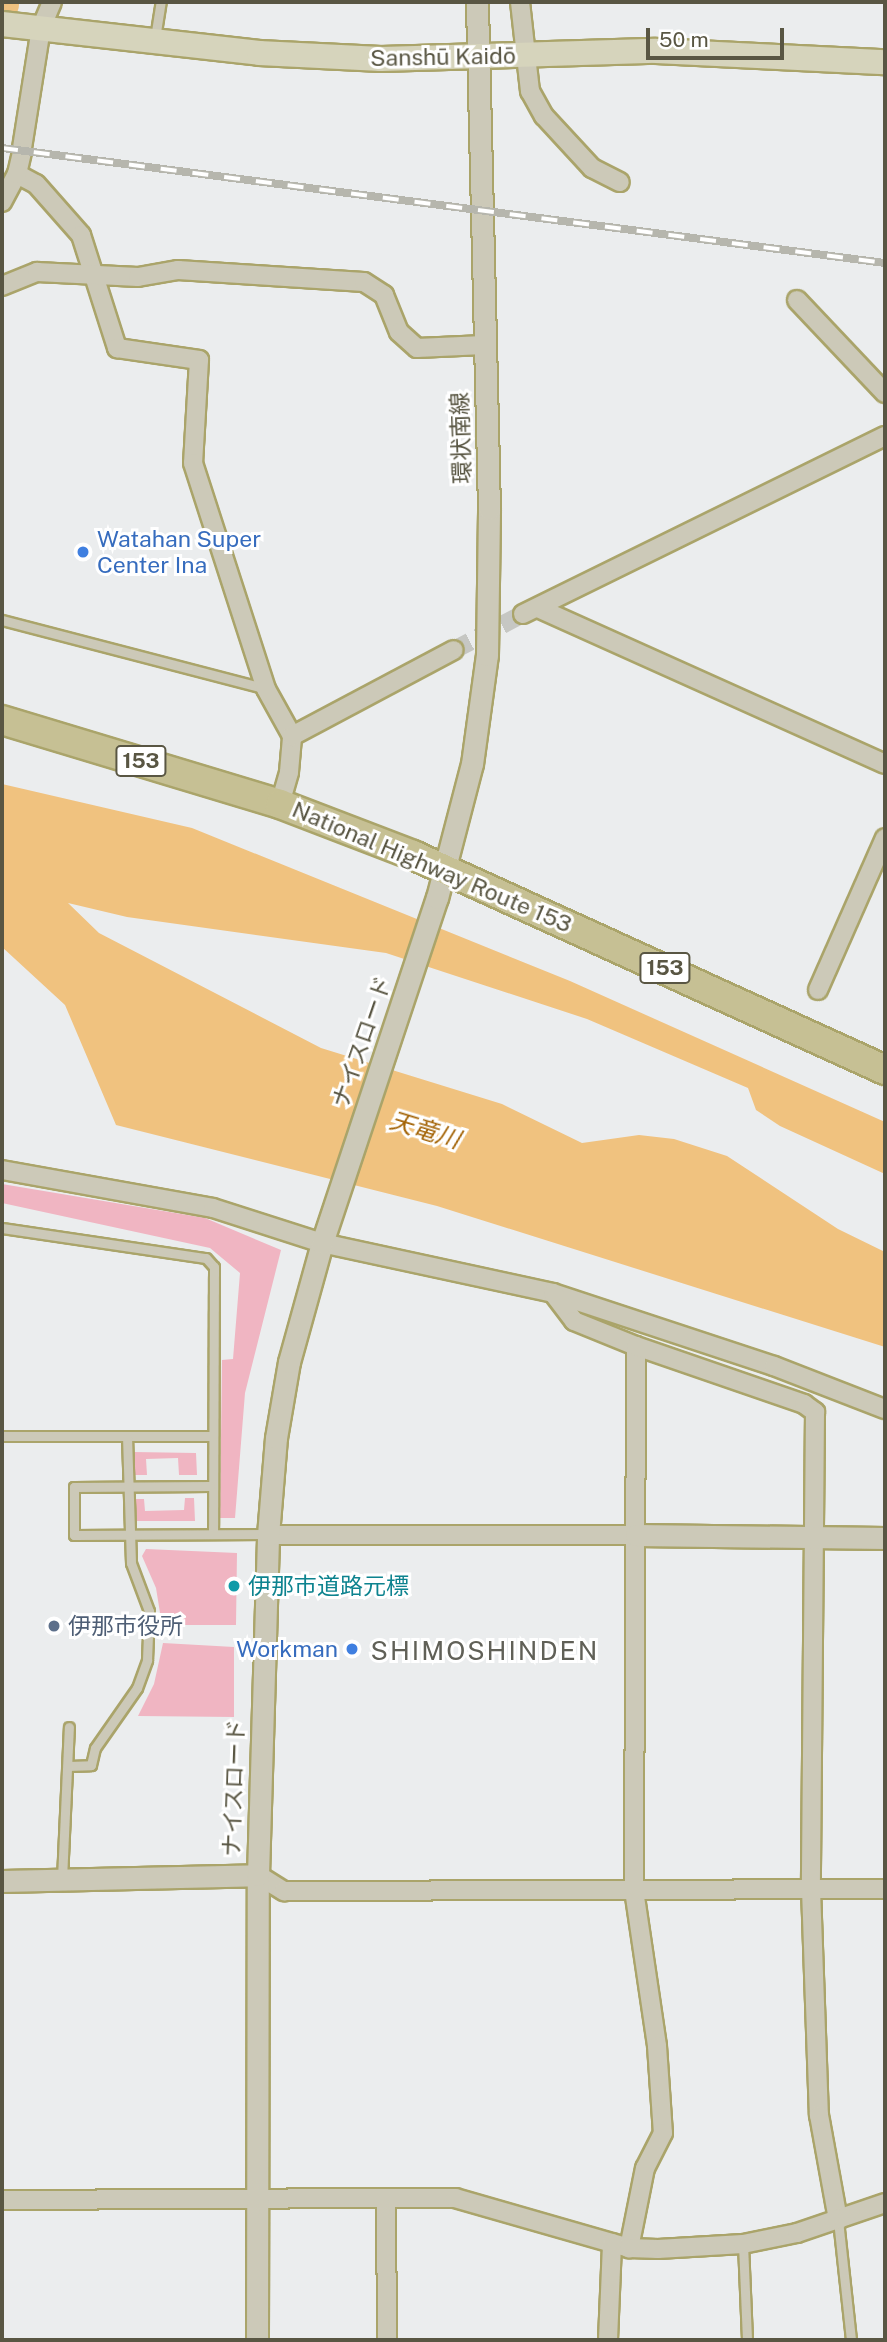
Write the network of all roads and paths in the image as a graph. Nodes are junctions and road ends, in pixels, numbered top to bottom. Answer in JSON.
{"nodes":[{"id":1,"x":52,"y":2,"type":"edge"},
{"id":2,"x":161,"y":2,"type":"edge"},
{"id":3,"x":477,"y":2,"type":"edge"},
{"id":4,"x":520,"y":2,"type":"edge"},
{"id":5,"x":2,"y":24,"type":"edge"},
{"id":6,"x":35,"y":27,"type":"junction"},
{"id":7,"x":154,"y":41,"type":"junction"},
{"id":8,"x":524,"y":56,"type":"junction"},
{"id":9,"x":476,"y":57,"type":"junction"},
{"id":10,"x":885,"y":62,"type":"edge"},
{"id":11,"x":17,"y":174,"type":"junction"},
{"id":12,"x":620,"y":182,"type":"dead end"},
{"id":13,"x":2,"y":202,"type":"edge"},
{"id":14,"x":91,"y":276,"type":"junction"},
{"id":15,"x":2,"y":286,"type":"edge"},
{"id":16,"x":797,"y":300,"type":"dead end"},
{"id":17,"x":484,"y":345,"type":"junction"},
{"id":18,"x":885,"y":393,"type":"edge"},
{"id":19,"x":885,"y":436,"type":"edge"},
{"id":20,"x":2,"y":620,"type":"edge"},
{"id":21,"x":454,"y":650,"type":"tunnel mouth"},
{"id":22,"x":266,"y":689,"type":"junction"},
{"id":23,"x":2,"y":720,"type":"edge"},
{"id":24,"x":292,"y":736,"type":"junction"},
{"id":25,"x":885,"y":764,"type":"edge"},
{"id":26,"x":280,"y":804,"type":"junction"},
{"id":27,"x":885,"y":838,"type":"edge"},
{"id":28,"x":444,"y":868,"type":"junction"},
{"id":29,"x":818,"y":990,"type":"dead end"},
{"id":30,"x":885,"y":1070,"type":"edge"},
{"id":31,"x":2,"y":1170,"type":"edge"},
{"id":32,"x":2,"y":1228,"type":"edge"},
{"id":33,"x":324,"y":1237,"type":"junction"},
{"id":34,"x":553,"y":1293,"type":"junction"},
{"id":35,"x":636,"y":1346,"type":"junction"},
{"id":36,"x":885,"y":1409,"type":"edge"},
{"id":37,"x":2,"y":1436,"type":"edge"},
{"id":38,"x":213,"y":1436,"type":"junction"},
{"id":39,"x":127,"y":1438,"type":"junction"},
{"id":40,"x":210,"y":1486,"type":"junction"},
{"id":41,"x":128,"y":1487,"type":"junction"},
{"id":42,"x":213,"y":1534,"type":"junction"},
{"id":43,"x":268,"y":1535,"type":"junction"},
{"id":44,"x":636,"y":1535,"type":"junction"},
{"id":45,"x":130,"y":1536,"type":"junction"},
{"id":46,"x":817,"y":1537,"type":"junction"},
{"id":47,"x":885,"y":1538,"type":"edge"},
{"id":48,"x":69,"y":1727,"type":"dead end"},
{"id":49,"x":68,"y":1766,"type":"junction"},
{"id":50,"x":258,"y":1875,"type":"junction"},
{"id":51,"x":62,"y":1879,"type":"junction"},
{"id":52,"x":2,"y":1881,"type":"edge"},
{"id":53,"x":811,"y":1889,"type":"junction"},
{"id":54,"x":885,"y":1889,"type":"edge"},
{"id":55,"x":634,"y":1890,"type":"junction"},
{"id":56,"x":258,"y":2199,"type":"junction"},
{"id":57,"x":386,"y":2199,"type":"junction"},
{"id":58,"x":2,"y":2200,"type":"edge"},
{"id":59,"x":885,"y":2203,"type":"edge"},
{"id":60,"x":838,"y":2220,"type":"junction"},
{"id":61,"x":743,"y":2244,"type":"junction"},
{"id":62,"x":621,"y":2245,"type":"junction"},
{"id":63,"x":257,"y":2340,"type":"edge"},
{"id":64,"x":387,"y":2340,"type":"edge"},
{"id":65,"x":608,"y":2340,"type":"edge"},
{"id":66,"x":747,"y":2340,"type":"edge"},
{"id":67,"x":851,"y":2340,"type":"edge"}],
"edges":[{"from":1,"to":6,"type":"street"},
{"from":2,"to":7,"type":"lane"},
{"from":3,"to":9,"type":"street","name":"環状南線"},
{"from":4,"to":8,"type":"street"},
{"from":5,"to":6,"type":"main road","name":"Sanshū Kaidō"},
{"from":6,"to":7,"type":"main road","name":"Sanshū Kaidō"},
{"from":6,"to":11,"type":"street"},
{"from":7,"to":9,"type":"main road","name":"Sanshū Kaidō"},
{"from":8,"to":9,"type":"main road","name":"Sanshū Kaidō"},
{"from":8,"to":10,"type":"main road","name":"Sanshū Kaidō"},
{"from":8,"to":12,"type":"street"},
{"from":9,"to":17,"type":"street","name":"環状南線"},
{"from":11,"to":13,"type":"street"},
{"from":11,"to":14,"type":"street"},
{"from":14,"to":15,"type":"street"},
{"from":14,"to":17,"type":"street"},
{"from":14,"to":22,"type":"street"},
{"from":16,"to":18,"type":"street"},
{"from":17,"to":28,"type":"street","name":"環状南線"},
{"from":19,"to":25,"type":"street"},
{"from":20,"to":22,"type":"lane"},
{"from":21,"to":24,"type":"street"},
{"from":22,"to":24,"type":"street"},
{"from":23,"to":26,"type":"highway","name":"National Highway Route 153","number":"153"},
{"from":24,"to":26,"type":"street"},
{"from":26,"to":28,"type":"highway","name":"National Highway Route 153","number":"153"},
{"from":27,"to":29,"type":"street"},
{"from":28,"to":30,"type":"highway","name":"National Highway Route 153","number":"153"},
{"from":28,"to":33,"type":"street","name":"ナイスロード"},
{"from":31,"to":33,"type":"street"},
{"from":32,"to":38,"type":"lane"},
{"from":33,"to":34,"type":"street"},
{"from":33,"to":43,"type":"street","name":"ナイスロード"},
{"from":34,"to":35,"type":"street"},
{"from":34,"to":36,"type":"street"},
{"from":35,"to":44,"type":"street"},
{"from":35,"to":46,"type":"street"},
{"from":37,"to":39,"type":"lane"},
{"from":38,"to":39,"type":"lane"},
{"from":38,"to":40,"type":"lane"},
{"from":39,"to":41,"type":"lane"},
{"from":40,"to":41,"type":"lane"},
{"from":40,"to":42,"type":"lane"},
{"from":41,"to":45,"type":"lane"},
{"from":41,"to":45,"type":"lane"},
{"from":42,"to":43,"type":"lane"},
{"from":42,"to":45,"type":"lane"},
{"from":43,"to":44,"type":"street"},
{"from":43,"to":50,"type":"street","name":"ナイスロード"},
{"from":44,"to":46,"type":"street"},
{"from":44,"to":55,"type":"street"},
{"from":45,"to":49,"type":"lane"},
{"from":46,"to":47,"type":"street"},
{"from":46,"to":53,"type":"street"},
{"from":48,"to":49,"type":"lane"},
{"from":49,"to":51,"type":"lane"},
{"from":50,"to":51,"type":"street"},
{"from":50,"to":55,"type":"street"},
{"from":50,"to":56,"type":"street","name":"ナイスロード"},
{"from":51,"to":52,"type":"street"},
{"from":53,"to":54,"type":"street"},
{"from":53,"to":55,"type":"street"},
{"from":53,"to":60,"type":"street"},
{"from":55,"to":62,"type":"street"},
{"from":56,"to":57,"type":"street"},
{"from":56,"to":58,"type":"street"},
{"from":56,"to":63,"type":"street","name":"ナイスロード"},
{"from":57,"to":62,"type":"street"},
{"from":57,"to":64,"type":"street"},
{"from":59,"to":60,"type":"street"},
{"from":60,"to":61,"type":"street"},
{"from":60,"to":67,"type":"lane"},
{"from":61,"to":62,"type":"street"},
{"from":61,"to":66,"type":"lane"},
{"from":62,"to":65,"type":"street"}]}
